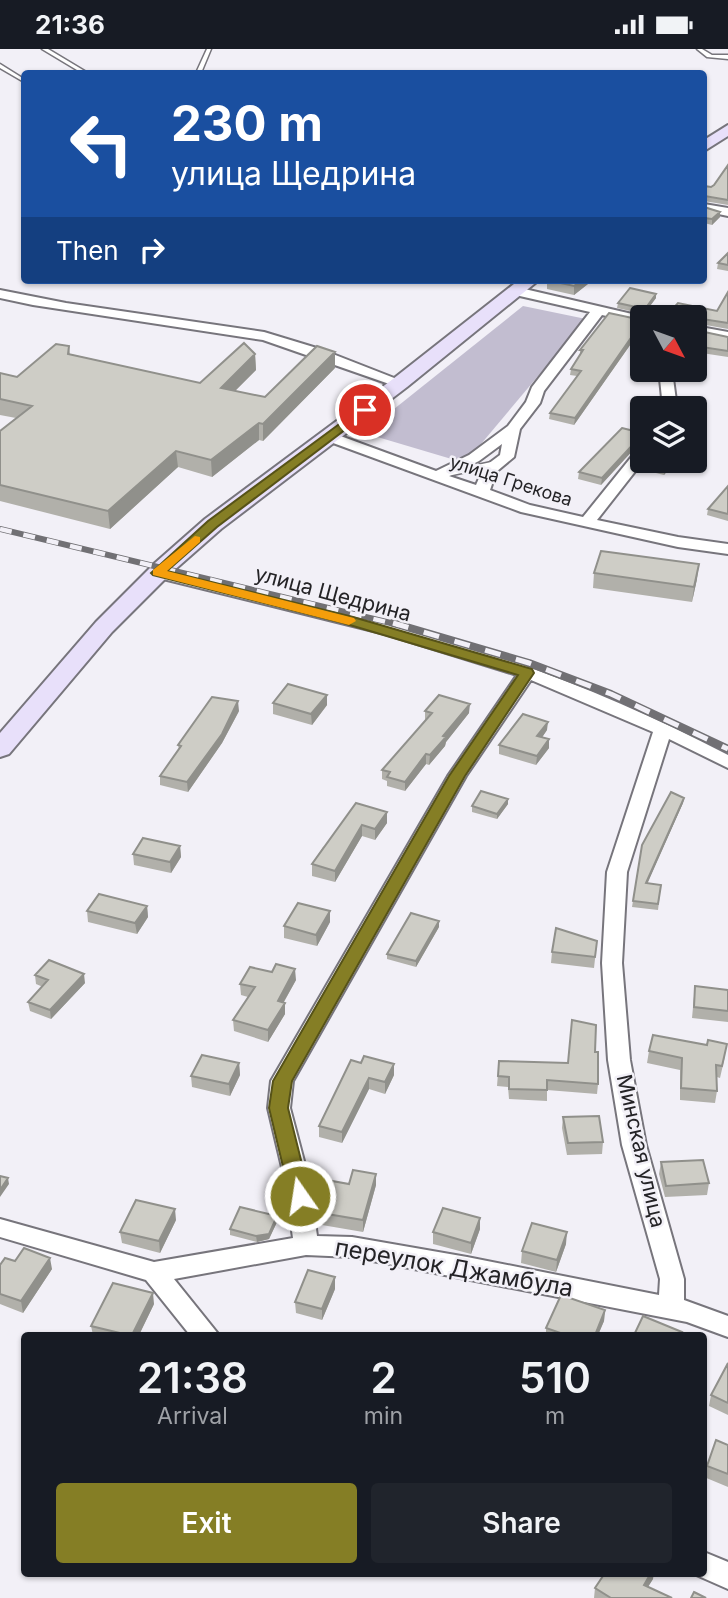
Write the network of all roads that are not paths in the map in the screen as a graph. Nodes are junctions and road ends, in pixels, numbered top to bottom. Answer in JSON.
{"nodes":[{"id":1,"x":44,"y":49,"type":"edge"},
{"id":2,"x":209,"y":49,"type":"edge"},
{"id":3,"x":699,"y":49,"type":"edge"},
{"id":4,"x":728,"y":57,"type":"edge"},
{"id":5,"x":0,"y":66,"type":"edge"},
{"id":6,"x":80,"y":70,"type":"edge"},
{"id":7,"x":199,"y":70,"type":"edge"},
{"id":8,"x":21,"y":79,"type":"edge"},
{"id":9,"x":726,"y":132,"type":"edge"},
{"id":10,"x":707,"y":145,"type":"edge"},
{"id":11,"x":707,"y":208,"type":"edge"},
{"id":12,"x":728,"y":212,"type":"edge"},
{"id":13,"x":523,"y":285,"type":"edge"},
{"id":14,"x":0,"y":295,"type":"edge"},
{"id":15,"x":598,"y":310,"type":"junction"},
{"id":16,"x":630,"y":317,"type":"edge"},
{"id":17,"x":707,"y":333,"type":"edge"},
{"id":18,"x":728,"y":337,"type":"edge"},
{"id":19,"x":400,"y":383,"type":"junction"},
{"id":20,"x":513,"y":429,"type":"junction"},
{"id":21,"x":330,"y":437,"type":"junction"},
{"id":22,"x":497,"y":463,"type":"junction"},
{"id":23,"x":630,"y":468,"type":"edge"},
{"id":24,"x":435,"y":477,"type":"junction"},
{"id":25,"x":481,"y":493,"type":"junction"},
{"id":26,"x":586,"y":523,"type":"junction"},
{"id":27,"x":728,"y":549,"type":"edge"},
{"id":28,"x":157,"y":573,"type":"junction"},
{"id":29,"x":527,"y":673,"type":"junction"},
{"id":30,"x":663,"y":730,"type":"junction"},
{"id":31,"x":0,"y":749,"type":"edge"},
{"id":32,"x":728,"y":762,"type":"edge"},
{"id":33,"x":0,"y":1228,"type":"edge"},
{"id":34,"x":306,"y":1245,"type":"junction"},
{"id":35,"x":154,"y":1272,"type":"junction"},
{"id":36,"x":671,"y":1308,"type":"junction"},
{"id":37,"x":728,"y":1327,"type":"edge"},
{"id":38,"x":203,"y":1332,"type":"edge"},
{"id":39,"x":707,"y":1566,"type":"edge"},
{"id":40,"x":728,"y":1576,"type":"edge"}],
"edges":[{"from":1,"to":6,"type":"lane"},
{"from":2,"to":7,"type":"lane"},
{"from":3,"to":4,"type":"lane"},
{"from":5,"to":8,"type":"lane"},
{"from":9,"to":10,"type":"main road"},
{"from":11,"to":12,"type":"street"},
{"from":13,"to":15,"type":"street"},
{"from":13,"to":19,"type":"main road"},
{"from":14,"to":19,"type":"street"},
{"from":15,"to":16,"type":"street"},
{"from":15,"to":20,"type":"street"},
{"from":17,"to":18,"type":"street"},
{"from":19,"to":21,"type":"main road"},
{"from":20,"to":22,"type":"street"},
{"from":20,"to":24,"type":"street"},
{"from":21,"to":24,"type":"street","name":"улица Грекова"},
{"from":21,"to":28,"type":"main road"},
{"from":22,"to":24,"type":"lane"},
{"from":22,"to":25,"type":"street"},
{"from":23,"to":26,"type":"street"},
{"from":24,"to":25,"type":"street","name":"улица Грекова"},
{"from":25,"to":26,"type":"street","name":"улица Грекова"},
{"from":26,"to":27,"type":"street","name":"улица Грекова"},
{"from":28,"to":29,"type":"street","name":"улица Щедрина"},
{"from":28,"to":31,"type":"main road"},
{"from":29,"to":30,"type":"street","name":"улица Щедрина"},
{"from":29,"to":34,"type":"street"},
{"from":30,"to":32,"type":"street","name":"улица Щедрина"},
{"from":30,"to":36,"type":"street","name":"Минская улица"},
{"from":33,"to":35,"type":"street"},
{"from":34,"to":35,"type":"street","name":"переулок Джамбула"},
{"from":34,"to":36,"type":"street","name":"переулок Джамбула"},
{"from":35,"to":38,"type":"street"},
{"from":36,"to":37,"type":"street"},
{"from":39,"to":40,"type":"street"}]}
